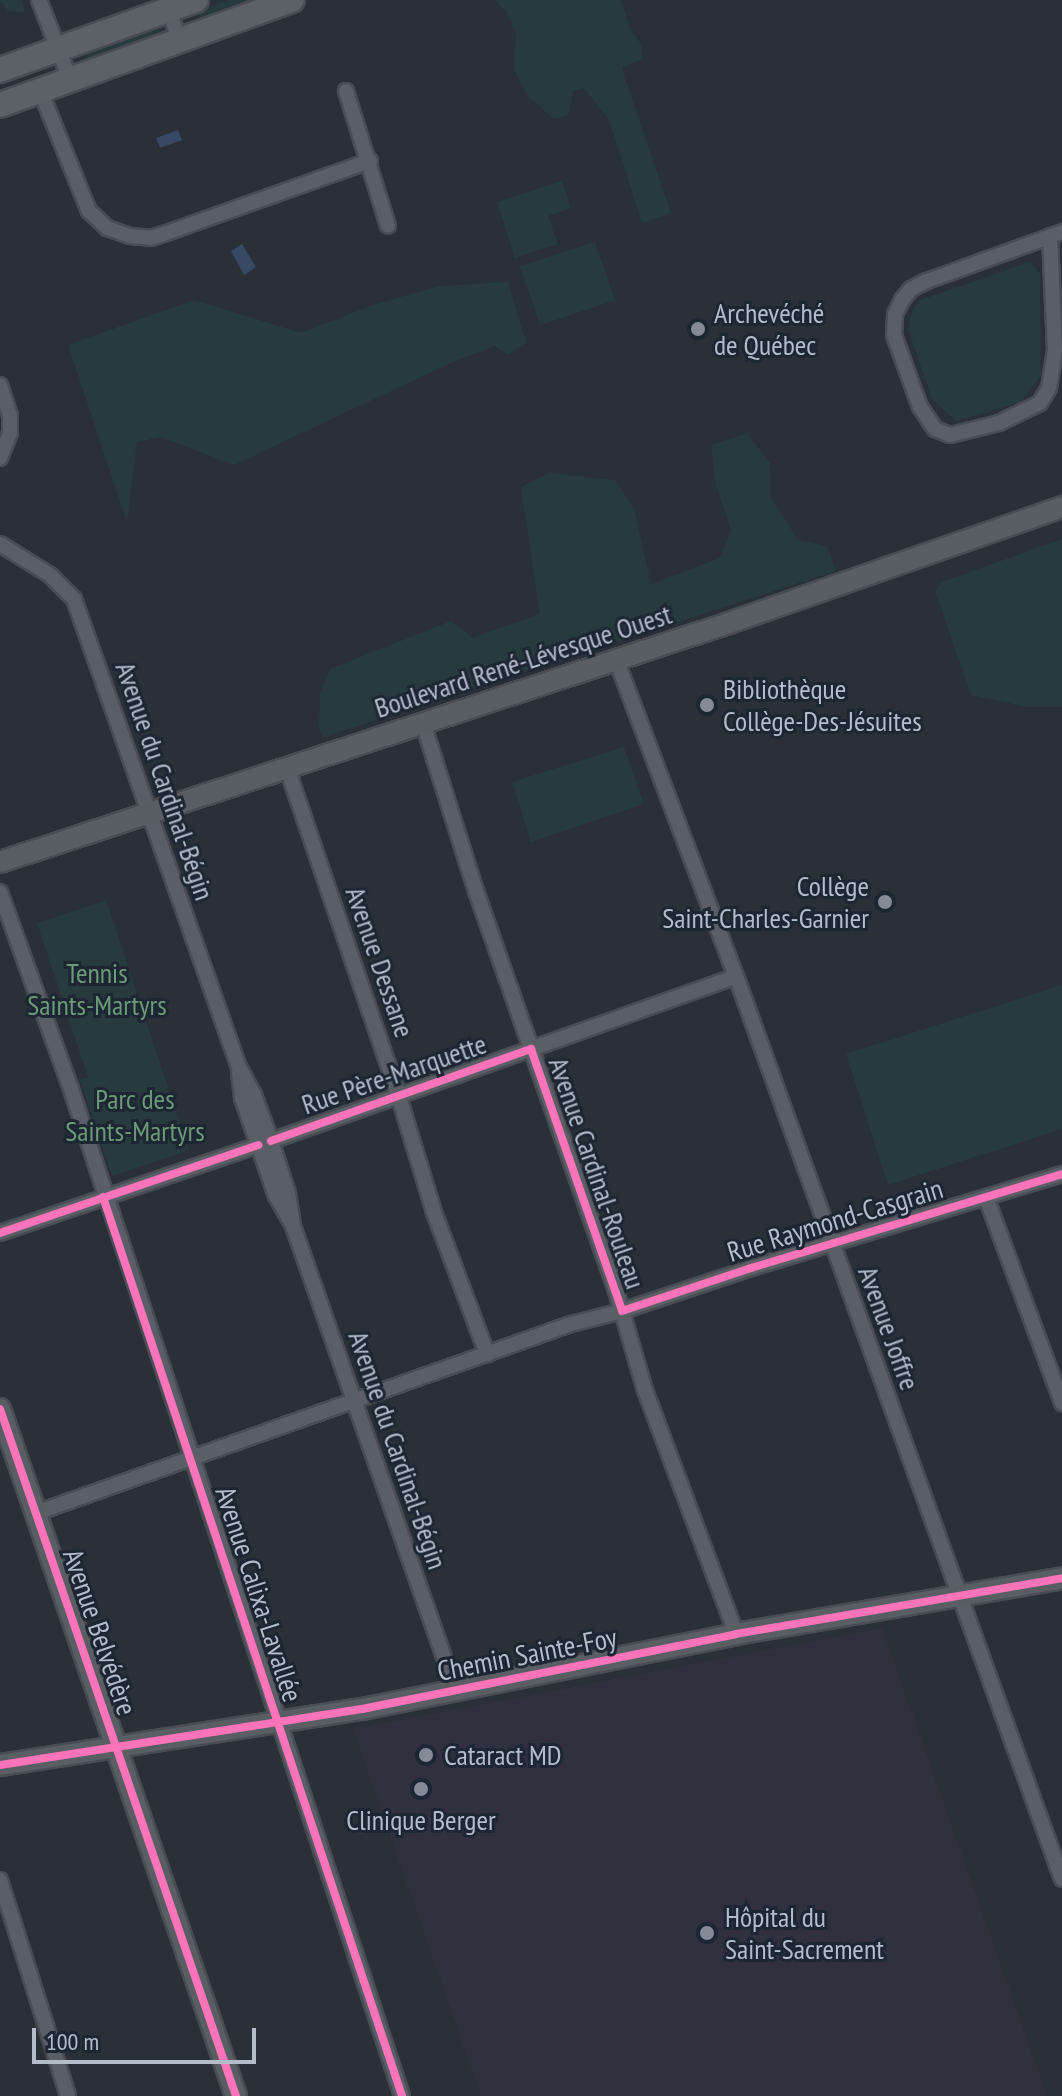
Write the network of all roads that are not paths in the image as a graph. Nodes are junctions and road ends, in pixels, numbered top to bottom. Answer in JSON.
{"nodes":[{"id":1,"x":39,"y":0,"type":"edge"},
{"id":2,"x":196,"y":0,"type":"edge"},
{"id":3,"x":292,"y":0,"type":"edge"},
{"id":4,"x":167,"y":5,"type":"edge"},
{"id":5,"x":179,"y":40,"type":"junction"},
{"id":6,"x":57,"y":50,"type":"junction"},
{"id":7,"x":0,"y":70,"type":"edge"},
{"id":8,"x":70,"y":79,"type":"junction"},
{"id":9,"x":40,"y":90,"type":"junction"},
{"id":10,"x":346,"y":91,"type":"dead end"},
{"id":11,"x":0,"y":105,"type":"edge"},
{"id":12,"x":370,"y":161,"type":"junction"},
{"id":13,"x":388,"y":226,"type":"dead end"},
{"id":14,"x":1056,"y":234,"type":"edge"},
{"id":15,"x":0,"y":385,"type":"edge"},
{"id":16,"x":0,"y":458,"type":"edge"},
{"id":17,"x":1062,"y":507,"type":"edge"},
{"id":18,"x":0,"y":544,"type":"edge"},
{"id":19,"x":616,"y":659,"type":"junction"},
{"id":20,"x":423,"y":723,"type":"junction"},
{"id":21,"x":287,"y":768,"type":"junction"},
{"id":22,"x":149,"y":814,"type":"junction"},
{"id":23,"x":0,"y":862,"type":"edge"},
{"id":24,"x":0,"y":892,"type":"edge"},
{"id":25,"x":736,"y":976,"type":"junction"},
{"id":26,"x":531,"y":1049,"type":"junction"},
{"id":27,"x":399,"y":1097,"type":"junction"},
{"id":28,"x":265,"y":1143,"type":"junction"},
{"id":29,"x":1062,"y":1174,"type":"edge"},
{"id":30,"x":103,"y":1197,"type":"junction"},
{"id":31,"x":986,"y":1197,"type":"junction"},
{"id":32,"x":0,"y":1233,"type":"edge"},
{"id":33,"x":832,"y":1245,"type":"junction"},
{"id":34,"x":622,"y":1311,"type":"junction"},
{"id":35,"x":487,"y":1354,"type":"junction"},
{"id":36,"x":355,"y":1401,"type":"junction"},
{"id":37,"x":1062,"y":1403,"type":"edge"},
{"id":38,"x":0,"y":1409,"type":"edge"},
{"id":39,"x":191,"y":1458,"type":"junction"},
{"id":40,"x":36,"y":1513,"type":"junction"},
{"id":41,"x":1062,"y":1578,"type":"edge"},
{"id":42,"x":957,"y":1595,"type":"junction"},
{"id":43,"x":736,"y":1634,"type":"junction"},
{"id":44,"x":456,"y":1691,"type":"junction"},
{"id":45,"x":279,"y":1723,"type":"junction"},
{"id":46,"x":117,"y":1748,"type":"junction"},
{"id":47,"x":0,"y":1765,"type":"edge"},
{"id":48,"x":1062,"y":1879,"type":"edge"},
{"id":49,"x":0,"y":1880,"type":"edge"},
{"id":50,"x":68,"y":2096,"type":"edge"},
{"id":51,"x":236,"y":2096,"type":"edge"},
{"id":52,"x":402,"y":2096,"type":"edge"}],
"edges":[{"from":1,"to":6,"type":"street"},
{"from":2,"to":4,"type":"main road"},
{"from":3,"to":5,"type":"main road"},
{"from":4,"to":5,"type":"street"},
{"from":4,"to":6,"type":"main road"},
{"from":5,"to":8,"type":"main road"},
{"from":6,"to":7,"type":"main road"},
{"from":6,"to":8,"type":"street"},
{"from":8,"to":9,"type":"main road"},
{"from":9,"to":11,"type":"main road"},
{"from":9,"to":12,"type":"street"},
{"from":10,"to":12,"type":"street"},
{"from":12,"to":13,"type":"street"},
{"from":14,"to":14,"type":"street"},
{"from":15,"to":16,"type":"street"},
{"from":17,"to":19,"type":"main road","name":"Boulevard René-Lévesque Ouest"},
{"from":18,"to":22,"type":"street","name":"Avenue du Cardinal-Bégin"},
{"from":19,"to":20,"type":"main road","name":"Boulevard René-Lévesque Ouest"},
{"from":19,"to":25,"type":"street","name":"Avenue Joffre"},
{"from":20,"to":21,"type":"main road","name":"Boulevard René-Lévesque Ouest"},
{"from":20,"to":26,"type":"street","name":"Avenue Cardinal-Rouleau"},
{"from":21,"to":22,"type":"main road","name":"Boulevard René-Lévesque Ouest"},
{"from":21,"to":27,"type":"street","name":"Avenue Dessane"},
{"from":22,"to":23,"type":"main road","name":"Boulevard René-Lévesque Ouest"},
{"from":22,"to":28,"type":"street","name":"Avenue du Cardinal-Bégin"},
{"from":24,"to":30,"type":"street","name":"Avenue Calixa-Lavallée"},
{"from":25,"to":26,"type":"street","name":"Rue Père-Marquette"},
{"from":25,"to":33,"type":"street","name":"Avenue Joffre"},
{"from":26,"to":27,"type":"street","name":"Rue Père-Marquette"},
{"from":26,"to":34,"type":"street","name":"Avenue Cardinal-Rouleau"},
{"from":27,"to":28,"type":"street","name":"Rue Père-Marquette"},
{"from":27,"to":35,"type":"street","name":"Avenue Dessane"},
{"from":28,"to":30,"type":"street","name":"Rue Père-Marquette"},
{"from":28,"to":36,"type":"street","name":"Avenue du Cardinal-Bégin"},
{"from":29,"to":31,"type":"street","name":"Rue Raymond-Casgrain"},
{"from":30,"to":32,"type":"street","name":"Rue Père-Marquette"},
{"from":30,"to":39,"type":"street","name":"Avenue Calixa-Lavallée"},
{"from":31,"to":33,"type":"street","name":"Rue Raymond-Casgrain"},
{"from":31,"to":37,"type":"street"},
{"from":33,"to":34,"type":"street","name":"Rue Raymond-Casgrain"},
{"from":33,"to":42,"type":"street","name":"Avenue Joffre"},
{"from":34,"to":35,"type":"street","name":"Rue Raymond-Casgrain"},
{"from":34,"to":43,"type":"street","name":"Avenue Cardinal-Rouleau"},
{"from":35,"to":36,"type":"street","name":"Rue Raymond-Casgrain"},
{"from":36,"to":39,"type":"street","name":"Rue Raymond-Casgrain"},
{"from":36,"to":44,"type":"street","name":"Avenue du Cardinal-Bégin"},
{"from":38,"to":40,"type":"main road","name":"Avenue Belvédère"},
{"from":39,"to":40,"type":"street","name":"Rue Raymond-Casgrain"},
{"from":39,"to":45,"type":"street","name":"Avenue Calixa-Lavallée"},
{"from":40,"to":46,"type":"main road","name":"Avenue Belvédère"},
{"from":41,"to":42,"type":"main road","name":"Chemin Sainte-Foy"},
{"from":42,"to":43,"type":"main road","name":"Chemin Sainte-Foy"},
{"from":42,"to":48,"type":"street","name":"Avenue Joffre"},
{"from":43,"to":44,"type":"main road","name":"Chemin Sainte-Foy"},
{"from":44,"to":45,"type":"main road","name":"Chemin Sainte-Foy"},
{"from":45,"to":46,"type":"main road","name":"Chemin Sainte-Foy"},
{"from":45,"to":52,"type":"street","name":"Avenue Calixa-Lavallée"},
{"from":46,"to":47,"type":"main road","name":"Chemin Sainte-Foy"},
{"from":46,"to":51,"type":"main road","name":"Avenue Belvédère"},
{"from":49,"to":50,"type":"street"}]}
